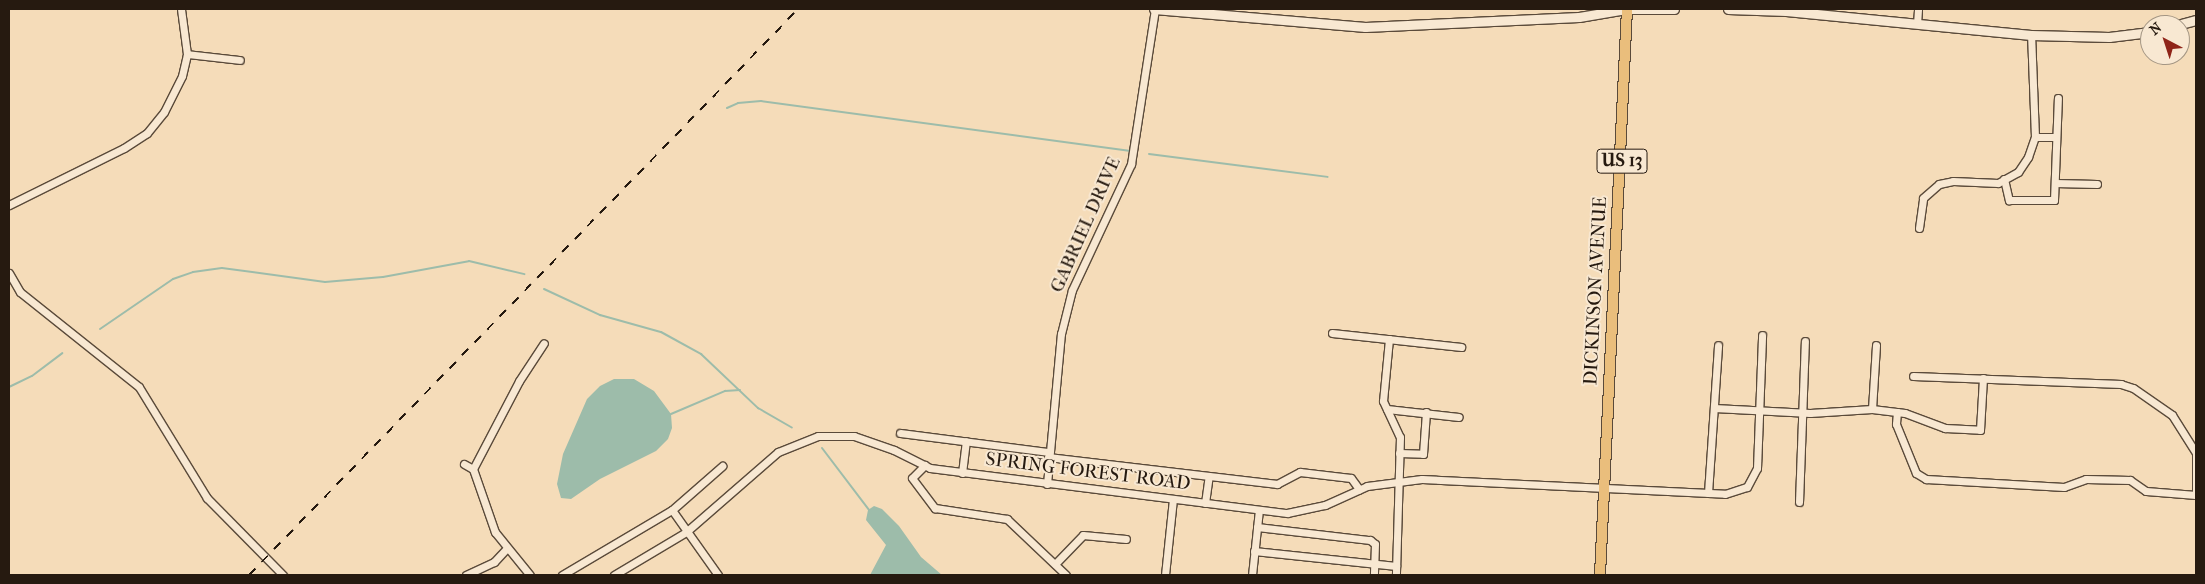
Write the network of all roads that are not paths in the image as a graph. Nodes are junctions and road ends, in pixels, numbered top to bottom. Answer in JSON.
{"nodes":[{"id":1,"x":181,"y":9,"type":"edge"},
{"id":2,"x":1155,"y":9,"type":"edge"},
{"id":3,"x":1627,"y":9,"type":"edge"},
{"id":4,"x":1674,"y":9,"type":"edge"},
{"id":5,"x":1728,"y":9,"type":"edge"},
{"id":6,"x":1918,"y":9,"type":"edge"},
{"id":7,"x":1786,"y":10,"type":"edge"},
{"id":8,"x":1917,"y":24,"type":"junction"},
{"id":9,"x":2140,"y":33,"type":"edge"},
{"id":10,"x":2031,"y":35,"type":"junction"},
{"id":11,"x":187,"y":54,"type":"junction"},
{"id":12,"x":240,"y":60,"type":"dead end"},
{"id":13,"x":2058,"y":98,"type":"dead end"},
{"id":14,"x":2056,"y":137,"type":"junction"},
{"id":15,"x":2035,"y":138,"type":"junction"},
{"id":16,"x":2004,"y":179,"type":"junction"},
{"id":17,"x":2055,"y":183,"type":"junction"},
{"id":18,"x":2097,"y":184,"type":"dead end"},
{"id":19,"x":9,"y":205,"type":"edge"},
{"id":20,"x":1919,"y":228,"type":"dead end"},
{"id":21,"x":9,"y":273,"type":"edge"},
{"id":22,"x":1332,"y":333,"type":"dead end"},
{"id":23,"x":1762,"y":335,"type":"dead end"},
{"id":24,"x":1388,"y":339,"type":"junction"},
{"id":25,"x":1805,"y":341,"type":"dead end"},
{"id":26,"x":544,"y":343,"type":"dead end"},
{"id":27,"x":1718,"y":345,"type":"dead end"},
{"id":28,"x":1876,"y":345,"type":"dead end"},
{"id":29,"x":1461,"y":346,"type":"dead end"},
{"id":30,"x":1913,"y":376,"type":"dead end"},
{"id":31,"x":1983,"y":378,"type":"junction"},
{"id":32,"x":1714,"y":408,"type":"junction"},
{"id":33,"x":1387,"y":409,"type":"junction"},
{"id":34,"x":1872,"y":410,"type":"junction"},
{"id":35,"x":1759,"y":411,"type":"junction"},
{"id":36,"x":1426,"y":412,"type":"junction"},
{"id":37,"x":1801,"y":412,"type":"junction"},
{"id":38,"x":1897,"y":412,"type":"junction"},
{"id":39,"x":1459,"y":416,"type":"dead end"},
{"id":40,"x":900,"y":433,"type":"dead end"},
{"id":41,"x":966,"y":441,"type":"junction"},
{"id":42,"x":1399,"y":453,"type":"junction"},
{"id":43,"x":1048,"y":455,"type":"junction"},
{"id":44,"x":464,"y":464,"type":"dead end"},
{"id":45,"x":926,"y":465,"type":"junction"},
{"id":46,"x":722,"y":466,"type":"dead end"},
{"id":47,"x":473,"y":469,"type":"junction"},
{"id":48,"x":962,"y":473,"type":"junction"},
{"id":49,"x":1209,"y":476,"type":"junction"},
{"id":50,"x":1398,"y":481,"type":"junction"},
{"id":51,"x":1047,"y":484,"type":"junction"},
{"id":52,"x":1359,"y":489,"type":"junction"},
{"id":53,"x":1604,"y":490,"type":"junction"},
{"id":54,"x":1708,"y":493,"type":"junction"},
{"id":55,"x":1173,"y":499,"type":"junction"},
{"id":56,"x":1799,"y":502,"type":"dead end"},
{"id":57,"x":1205,"y":503,"type":"junction"},
{"id":58,"x":672,"y":510,"type":"junction"},
{"id":59,"x":1259,"y":510,"type":"junction"},
{"id":60,"x":1257,"y":527,"type":"junction"},
{"id":61,"x":686,"y":532,"type":"junction"},
{"id":62,"x":1126,"y":539,"type":"dead end"},
{"id":63,"x":507,"y":548,"type":"junction"},
{"id":64,"x":1254,"y":551,"type":"junction"},
{"id":65,"x":1055,"y":564,"type":"junction"},
{"id":66,"x":1374,"y":564,"type":"junction"},
{"id":67,"x":1396,"y":566,"type":"junction"},
{"id":68,"x":283,"y":575,"type":"edge"},
{"id":69,"x":466,"y":575,"type":"edge"},
{"id":70,"x":530,"y":575,"type":"edge"},
{"id":71,"x":562,"y":575,"type":"edge"},
{"id":72,"x":614,"y":575,"type":"edge"},
{"id":73,"x":718,"y":575,"type":"edge"},
{"id":74,"x":1066,"y":575,"type":"edge"},
{"id":75,"x":1164,"y":575,"type":"edge"},
{"id":76,"x":1252,"y":575,"type":"edge"},
{"id":77,"x":1374,"y":575,"type":"edge"},
{"id":78,"x":1396,"y":575,"type":"edge"},
{"id":79,"x":1600,"y":575,"type":"edge"}],
"edges":[{"from":1,"to":11,"type":"street"},
{"from":2,"to":3,"type":"main road"},
{"from":2,"to":43,"type":"street","name":"GABRIEL DRIVE"},
{"from":3,"to":4,"type":"main road"},
{"from":3,"to":53,"type":"main road","name":"DICKINSON AVENUE","number":"US 13"},
{"from":5,"to":7,"type":"main road"},
{"from":6,"to":8,"type":"street"},
{"from":7,"to":8,"type":"main road"},
{"from":8,"to":10,"type":"main road"},
{"from":9,"to":10,"type":"main road"},
{"from":10,"to":15,"type":"street"},
{"from":11,"to":12,"type":"street"},
{"from":11,"to":19,"type":"street"},
{"from":13,"to":14,"type":"street"},
{"from":14,"to":15,"type":"street"},
{"from":14,"to":17,"type":"street"},
{"from":15,"to":16,"type":"street"},
{"from":16,"to":17,"type":"street"},
{"from":16,"to":20,"type":"street"},
{"from":17,"to":18,"type":"street"},
{"from":21,"to":68,"type":"street"},
{"from":22,"to":24,"type":"street"},
{"from":23,"to":35,"type":"street"},
{"from":24,"to":29,"type":"street"},
{"from":24,"to":33,"type":"street"},
{"from":25,"to":37,"type":"street"},
{"from":26,"to":47,"type":"street"},
{"from":27,"to":32,"type":"street"},
{"from":28,"to":34,"type":"street"},
{"from":30,"to":31,"type":"street"},
{"from":31,"to":38,"type":"street"},
{"from":31,"to":38,"type":"street"},
{"from":32,"to":35,"type":"street"},
{"from":32,"to":54,"type":"street"},
{"from":33,"to":36,"type":"street"},
{"from":33,"to":42,"type":"street"},
{"from":34,"to":37,"type":"street"},
{"from":34,"to":38,"type":"street"},
{"from":35,"to":37,"type":"street"},
{"from":35,"to":54,"type":"street","name":"SPRING FOREST ROAD"},
{"from":36,"to":39,"type":"street"},
{"from":36,"to":42,"type":"street"},
{"from":37,"to":56,"type":"street"},
{"from":40,"to":41,"type":"street"},
{"from":41,"to":43,"type":"street"},
{"from":41,"to":48,"type":"street"},
{"from":42,"to":50,"type":"street"},
{"from":43,"to":49,"type":"street"},
{"from":43,"to":51,"type":"street","name":"GABRIEL DRIVE"},
{"from":44,"to":47,"type":"street"},
{"from":45,"to":48,"type":"street","name":"SPRING FOREST ROAD"},
{"from":45,"to":61,"type":"street","name":"SPRING FOREST ROAD"},
{"from":45,"to":65,"type":"street"},
{"from":46,"to":58,"type":"street"},
{"from":47,"to":63,"type":"street"},
{"from":48,"to":51,"type":"street","name":"SPRING FOREST ROAD"},
{"from":49,"to":52,"type":"street"},
{"from":49,"to":57,"type":"street"},
{"from":50,"to":52,"type":"street","name":"SPRING FOREST ROAD"},
{"from":50,"to":53,"type":"street","name":"SPRING FOREST ROAD"},
{"from":50,"to":67,"type":"street"},
{"from":51,"to":55,"type":"street","name":"SPRING FOREST ROAD"},
{"from":52,"to":59,"type":"street","name":"SPRING FOREST ROAD"},
{"from":53,"to":54,"type":"street","name":"SPRING FOREST ROAD"},
{"from":53,"to":79,"type":"main road","name":"DICKINSON AVENUE","number":"US 13"},
{"from":55,"to":57,"type":"street","name":"SPRING FOREST ROAD"},
{"from":55,"to":75,"type":"street"},
{"from":57,"to":59,"type":"street","name":"SPRING FOREST ROAD"},
{"from":58,"to":61,"type":"street"},
{"from":58,"to":71,"type":"street"},
{"from":59,"to":60,"type":"street"},
{"from":60,"to":64,"type":"street"},
{"from":60,"to":66,"type":"street"},
{"from":61,"to":72,"type":"street","name":"SPRING FOREST ROAD"},
{"from":61,"to":73,"type":"street"},
{"from":62,"to":65,"type":"street"},
{"from":63,"to":69,"type":"street"},
{"from":63,"to":70,"type":"street"},
{"from":64,"to":66,"type":"street"},
{"from":64,"to":76,"type":"street"},
{"from":65,"to":74,"type":"street"},
{"from":66,"to":67,"type":"street"},
{"from":66,"to":77,"type":"street"},
{"from":67,"to":78,"type":"street"}]}
